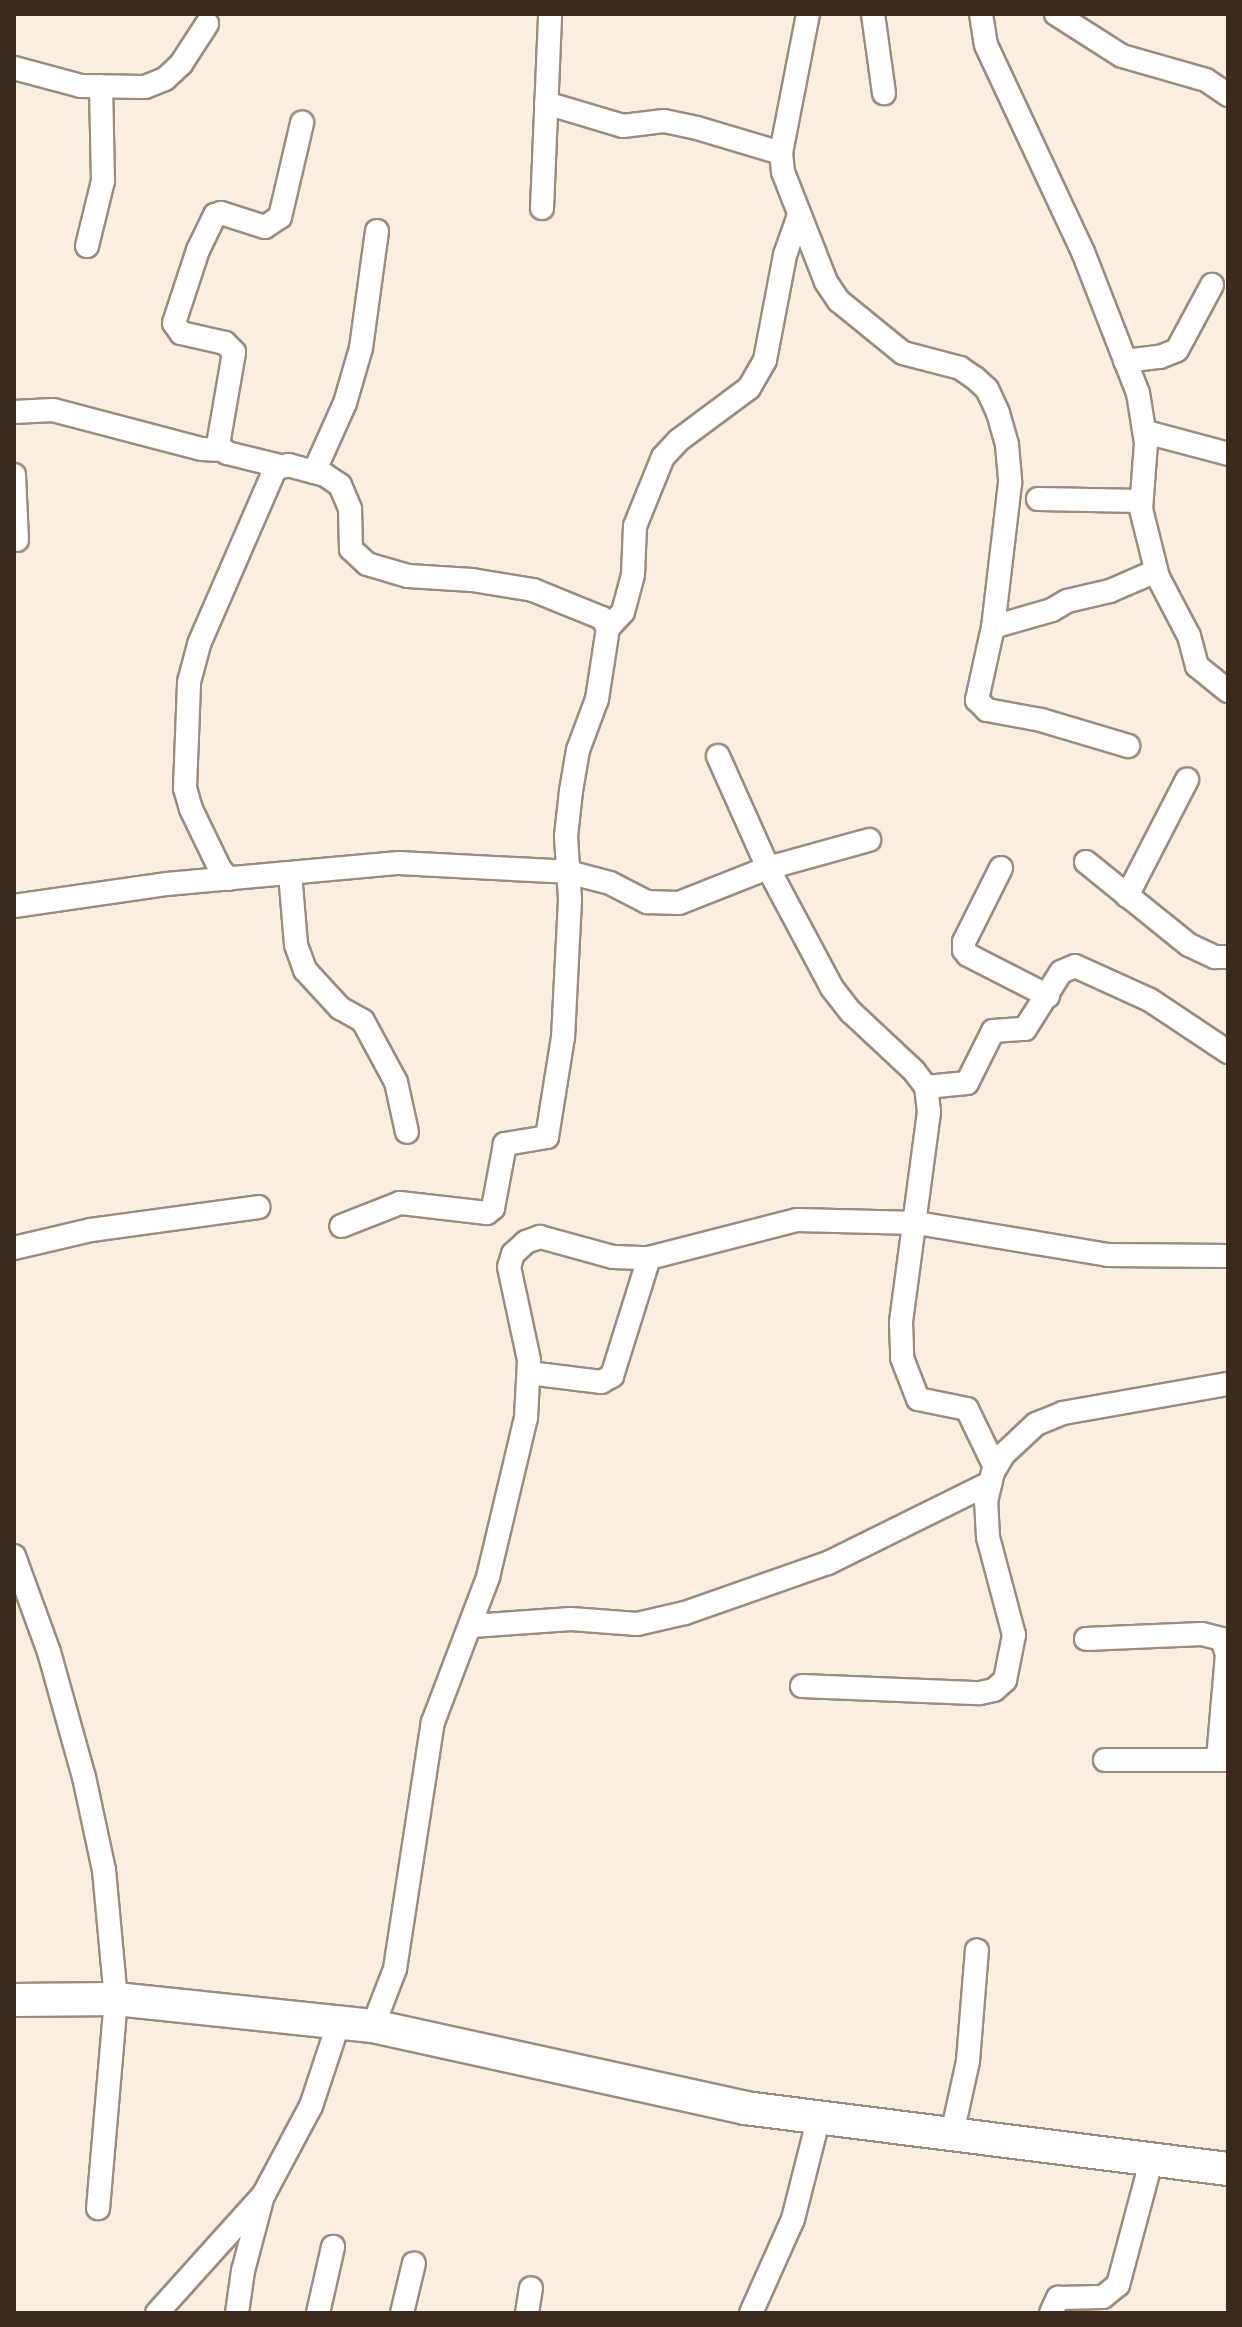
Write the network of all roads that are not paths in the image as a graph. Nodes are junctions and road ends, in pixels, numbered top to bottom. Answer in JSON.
{"nodes":[{"id":1,"x":550,"y":14,"type":"edge"},
{"id":2,"x":808,"y":14,"type":"edge"},
{"id":3,"x":873,"y":14,"type":"edge"},
{"id":4,"x":981,"y":14,"type":"edge"},
{"id":5,"x":1056,"y":14,"type":"edge"},
{"id":6,"x":207,"y":24,"type":"dead end"},
{"id":7,"x":14,"y":68,"type":"edge"},
{"id":8,"x":101,"y":86,"type":"junction"},
{"id":9,"x":884,"y":93,"type":"dead end"},
{"id":10,"x":1228,"y":95,"type":"edge"},
{"id":11,"x":546,"y":103,"type":"junction"},
{"id":12,"x":302,"y":123,"type":"dead end"},
{"id":13,"x":781,"y":153,"type":"junction"},
{"id":14,"x":542,"y":208,"type":"dead end"},
{"id":15,"x":799,"y":215,"type":"junction"},
{"id":16,"x":377,"y":231,"type":"dead end"},
{"id":17,"x":87,"y":246,"type":"dead end"},
{"id":18,"x":1212,"y":285,"type":"dead end"},
{"id":19,"x":1125,"y":361,"type":"junction"},
{"id":20,"x":14,"y":412,"type":"edge"},
{"id":21,"x":1146,"y":432,"type":"junction"},
{"id":22,"x":222,"y":450,"type":"junction"},
{"id":23,"x":1228,"y":454,"type":"edge"},
{"id":24,"x":280,"y":466,"type":"junction"},
{"id":25,"x":314,"y":472,"type":"junction"},
{"id":26,"x":14,"y":475,"type":"edge"},
{"id":27,"x":1038,"y":499,"type":"dead end"},
{"id":28,"x":1141,"y":501,"type":"junction"},
{"id":29,"x":17,"y":540,"type":"dead end"},
{"id":30,"x":1156,"y":571,"type":"junction"},
{"id":31,"x":993,"y":627,"type":"junction"},
{"id":32,"x":608,"y":628,"type":"junction"},
{"id":33,"x":1228,"y":691,"type":"edge"},
{"id":34,"x":1128,"y":746,"type":"dead end"},
{"id":35,"x":718,"y":756,"type":"dead end"},
{"id":36,"x":1187,"y":780,"type":"dead end"},
{"id":37,"x":869,"y":840,"type":"dead end"},
{"id":38,"x":1086,"y":862,"type":"dead end"},
{"id":39,"x":768,"y":868,"type":"junction"},
{"id":40,"x":1001,"y":868,"type":"dead end"},
{"id":41,"x":568,"y":872,"type":"junction"},
{"id":42,"x":290,"y":873,"type":"junction"},
{"id":43,"x":229,"y":879,"type":"junction"},
{"id":44,"x":1127,"y":896,"type":"junction"},
{"id":45,"x":14,"y":906,"type":"edge"},
{"id":46,"x":1228,"y":957,"type":"edge"},
{"id":47,"x":1048,"y":996,"type":"junction"},
{"id":48,"x":1228,"y":1052,"type":"edge"},
{"id":49,"x":926,"y":1087,"type":"junction"},
{"id":50,"x":407,"y":1132,"type":"dead end"},
{"id":51,"x":258,"y":1207,"type":"dead end"},
{"id":52,"x":917,"y":1223,"type":"junction"},
{"id":53,"x":341,"y":1226,"type":"dead end"},
{"id":54,"x":14,"y":1248,"type":"edge"},
{"id":55,"x":1228,"y":1256,"type":"edge"},
{"id":56,"x":649,"y":1258,"type":"junction"},
{"id":57,"x":529,"y":1373,"type":"junction"},
{"id":58,"x":1228,"y":1384,"type":"edge"},
{"id":59,"x":993,"y":1475,"type":"junction"},
{"id":60,"x":14,"y":1556,"type":"edge"},
{"id":61,"x":472,"y":1626,"type":"junction"},
{"id":62,"x":1086,"y":1639,"type":"dead end"},
{"id":63,"x":802,"y":1686,"type":"dead end"},
{"id":64,"x":1105,"y":1760,"type":"dead end"},
{"id":65,"x":1223,"y":1760,"type":"edge"},
{"id":66,"x":977,"y":1950,"type":"dead end"},
{"id":67,"x":116,"y":1999,"type":"junction"},
{"id":68,"x":14,"y":2000,"type":"edge"},
{"id":69,"x":339,"y":2022,"type":"junction"},
{"id":70,"x":373,"y":2026,"type":"junction"},
{"id":71,"x":819,"y":2117,"type":"junction"},
{"id":72,"x":952,"y":2134,"type":"junction"},
{"id":73,"x":1152,"y":2158,"type":"junction"},
{"id":74,"x":1228,"y":2169,"type":"edge"},
{"id":75,"x":264,"y":2194,"type":"junction"},
{"id":76,"x":98,"y":2208,"type":"dead end"},
{"id":77,"x":333,"y":2247,"type":"dead end"},
{"id":78,"x":414,"y":2263,"type":"dead end"},
{"id":79,"x":531,"y":2288,"type":"dead end"},
{"id":80,"x":157,"y":2313,"type":"edge"},
{"id":81,"x":237,"y":2313,"type":"edge"},
{"id":82,"x":318,"y":2313,"type":"edge"},
{"id":83,"x":402,"y":2313,"type":"edge"},
{"id":84,"x":527,"y":2313,"type":"edge"},
{"id":85,"x":751,"y":2313,"type":"edge"},
{"id":86,"x":1051,"y":2313,"type":"edge"}],
"edges":[{"from":1,"to":11,"type":"street"},
{"from":2,"to":13,"type":"street"},
{"from":3,"to":9,"type":"street"},
{"from":4,"to":19,"type":"street"},
{"from":5,"to":10,"type":"street"},
{"from":6,"to":8,"type":"street"},
{"from":7,"to":8,"type":"street"},
{"from":8,"to":17,"type":"street"},
{"from":11,"to":13,"type":"street"},
{"from":11,"to":14,"type":"street"},
{"from":12,"to":22,"type":"street"},
{"from":13,"to":15,"type":"street"},
{"from":15,"to":31,"type":"street"},
{"from":15,"to":32,"type":"street"},
{"from":16,"to":25,"type":"street"},
{"from":18,"to":19,"type":"street"},
{"from":19,"to":21,"type":"street"},
{"from":20,"to":22,"type":"street"},
{"from":21,"to":23,"type":"street"},
{"from":21,"to":28,"type":"street"},
{"from":22,"to":24,"type":"street"},
{"from":24,"to":25,"type":"street"},
{"from":24,"to":43,"type":"street"},
{"from":25,"to":32,"type":"street"},
{"from":26,"to":29,"type":"street"},
{"from":27,"to":28,"type":"street"},
{"from":28,"to":30,"type":"street"},
{"from":30,"to":31,"type":"street"},
{"from":30,"to":33,"type":"street"},
{"from":31,"to":34,"type":"street"},
{"from":32,"to":41,"type":"street"},
{"from":35,"to":39,"type":"street"},
{"from":36,"to":44,"type":"street"},
{"from":37,"to":39,"type":"street"},
{"from":38,"to":44,"type":"street"},
{"from":39,"to":41,"type":"street"},
{"from":39,"to":49,"type":"street"},
{"from":40,"to":47,"type":"street"},
{"from":41,"to":42,"type":"street"},
{"from":41,"to":53,"type":"street"},
{"from":42,"to":43,"type":"street"},
{"from":42,"to":50,"type":"street"},
{"from":43,"to":45,"type":"street"},
{"from":44,"to":46,"type":"street"},
{"from":47,"to":48,"type":"street"},
{"from":47,"to":49,"type":"street"},
{"from":49,"to":52,"type":"street"},
{"from":51,"to":54,"type":"street"},
{"from":52,"to":55,"type":"street"},
{"from":52,"to":56,"type":"street"},
{"from":52,"to":59,"type":"street"},
{"from":56,"to":57,"type":"street"},
{"from":56,"to":57,"type":"street"},
{"from":57,"to":61,"type":"street"},
{"from":58,"to":59,"type":"street"},
{"from":59,"to":61,"type":"street"},
{"from":59,"to":63,"type":"street"},
{"from":60,"to":67,"type":"street"},
{"from":61,"to":70,"type":"street"},
{"from":62,"to":65,"type":"street"},
{"from":64,"to":65,"type":"street"},
{"from":66,"to":72,"type":"street"},
{"from":67,"to":68,"type":"street"},
{"from":67,"to":69,"type":"street"},
{"from":67,"to":76,"type":"street"},
{"from":69,"to":70,"type":"street"},
{"from":69,"to":75,"type":"street"},
{"from":70,"to":71,"type":"street"},
{"from":71,"to":72,"type":"street"},
{"from":71,"to":85,"type":"street"},
{"from":72,"to":73,"type":"street"},
{"from":73,"to":74,"type":"street"},
{"from":73,"to":86,"type":"street"},
{"from":75,"to":80,"type":"street"},
{"from":75,"to":81,"type":"street"},
{"from":77,"to":82,"type":"street"},
{"from":78,"to":83,"type":"street"},
{"from":79,"to":84,"type":"street"}]}
